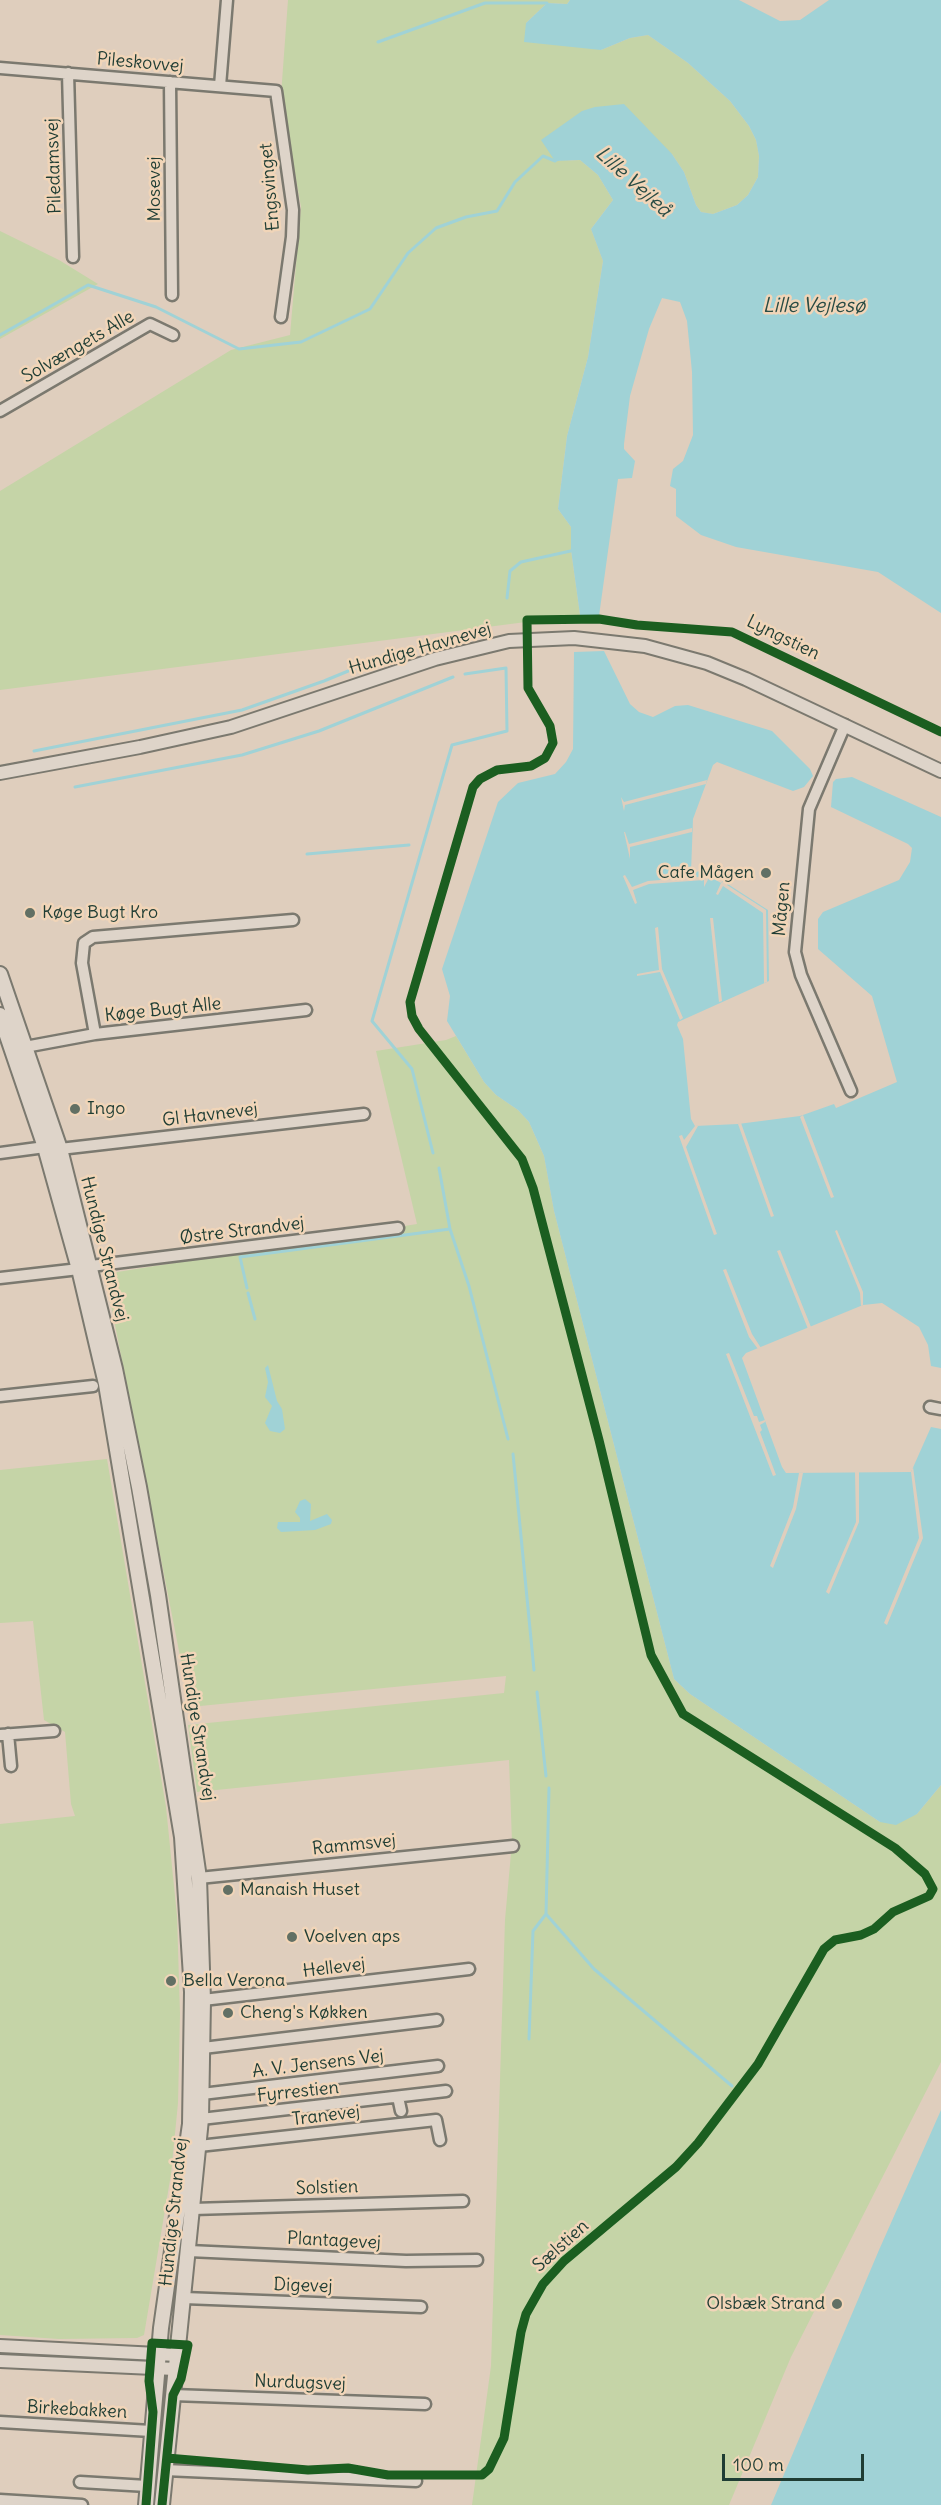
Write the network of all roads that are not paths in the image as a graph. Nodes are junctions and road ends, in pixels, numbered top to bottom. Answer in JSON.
{"nodes":[{"id":1,"x":227,"y":0,"type":"edge"},
{"id":2,"x":0,"y":68,"type":"edge"},
{"id":3,"x":68,"y":73,"type":"junction"},
{"id":4,"x":170,"y":82,"type":"junction"},
{"id":5,"x":219,"y":86,"type":"junction"},
{"id":6,"x":276,"y":91,"type":"joint"},
{"id":7,"x":73,"y":257,"type":"dead end"},
{"id":8,"x":172,"y":295,"type":"dead end"},
{"id":9,"x":281,"y":317,"type":"dead end"},
{"id":10,"x":173,"y":335,"type":"dead end"},
{"id":11,"x":0,"y":411,"type":"edge"},
{"id":12,"x":845,"y":725,"type":"junction"},
{"id":13,"x":941,"y":771,"type":"edge"},
{"id":14,"x":0,"y":773,"type":"edge"},
{"id":15,"x":293,"y":920,"type":"dead end"},
{"id":16,"x":0,"y":974,"type":"edge"},
{"id":17,"x":306,"y":1010,"type":"dead end"},
{"id":18,"x":0,"y":1015,"type":"edge"},
{"id":19,"x":95,"y":1034,"type":"junction"},
{"id":20,"x":25,"y":1047,"type":"junction"},
{"id":21,"x":851,"y":1092,"type":"dead end"},
{"id":22,"x":364,"y":1114,"type":"dead end"},
{"id":23,"x":45,"y":1147,"type":"junction"},
{"id":24,"x":60,"y":1149,"type":"junction"},
{"id":25,"x":0,"y":1153,"type":"edge"},
{"id":26,"x":398,"y":1228,"type":"dead end"},
{"id":27,"x":85,"y":1268,"type":"junction"},
{"id":28,"x":0,"y":1278,"type":"edge"},
{"id":29,"x":93,"y":1386,"type":"dead end"},
{"id":30,"x":0,"y":1396,"type":"edge"},
{"id":31,"x":54,"y":1731,"type":"dead end"},
{"id":32,"x":4,"y":1735,"type":"edge"},
{"id":33,"x":11,"y":1766,"type":"dead end"},
{"id":34,"x":513,"y":1846,"type":"dead end"},
{"id":35,"x":199,"y":1878,"type":"junction"},
{"id":36,"x":469,"y":1969,"type":"dead end"},
{"id":37,"x":203,"y":2000,"type":"junction"},
{"id":38,"x":437,"y":2020,"type":"dead end"},
{"id":39,"x":204,"y":2048,"type":"junction"},
{"id":40,"x":438,"y":2066,"type":"dead end"},
{"id":41,"x":446,"y":2091,"type":"dead end"},
{"id":42,"x":202,"y":2094,"type":"junction"},
{"id":43,"x":398,"y":2097,"type":"junction"},
{"id":44,"x":401,"y":2111,"type":"dead end"},
{"id":45,"x":201,"y":2119,"type":"junction"},
{"id":46,"x":440,"y":2140,"type":"dead end"},
{"id":47,"x":199,"y":2146,"type":"junction"},
{"id":48,"x":463,"y":2201,"type":"dead end"},
{"id":49,"x":193,"y":2209,"type":"junction"},
{"id":50,"x":189,"y":2251,"type":"junction"},
{"id":51,"x":477,"y":2260,"type":"dead end"},
{"id":52,"x":184,"y":2298,"type":"junction"},
{"id":53,"x":421,"y":2307,"type":"dead end"},
{"id":54,"x":0,"y":2346,"type":"edge"},
{"id":55,"x":158,"y":2354,"type":"junction"},
{"id":56,"x":177,"y":2355,"type":"junction"},
{"id":57,"x":0,"y":2361,"type":"edge"},
{"id":58,"x":157,"y":2368,"type":"junction"},
{"id":59,"x":175,"y":2369,"type":"junction"},
{"id":60,"x":173,"y":2395,"type":"junction"},
{"id":61,"x":425,"y":2404,"type":"dead end"},
{"id":62,"x":0,"y":2422,"type":"edge"},
{"id":63,"x":151,"y":2431,"type":"junction"},
{"id":64,"x":165,"y":2470,"type":"junction"},
{"id":65,"x":416,"y":2481,"type":"dead end"},
{"id":66,"x":80,"y":2482,"type":"dead end"},
{"id":67,"x":147,"y":2486,"type":"junction"},
{"id":68,"x":0,"y":2500,"type":"edge"},
{"id":69,"x":82,"y":2505,"type":"edge"},
{"id":70,"x":146,"y":2505,"type":"edge"},
{"id":71,"x":162,"y":2505,"type":"edge"}],
"edges":[{"from":1,"to":5,"type":"street"},
{"from":2,"to":3,"type":"street","name":"Pileskovvej"},
{"from":3,"to":4,"type":"street","name":"Pileskovvej"},
{"from":3,"to":7,"type":"street","name":"Piledamsvej"},
{"from":4,"to":5,"type":"street","name":"Pileskovvej"},
{"from":4,"to":8,"type":"street","name":"Mosevej"},
{"from":5,"to":6,"type":"street","name":"Pileskovvej"},
{"from":6,"to":9,"type":"street","name":"Engsvinget"},
{"from":10,"to":11,"type":"street","name":"Solvængets Alle"},
{"from":12,"to":13,"type":"street","name":"Hundige Havnevej"},
{"from":12,"to":14,"type":"street","name":"Hundige Havnevej"},
{"from":12,"to":21,"type":"street","name":"Mågen"},
{"from":15,"to":19,"type":"street"},
{"from":16,"to":20,"type":"main road","name":"Hundige Strandvej"},
{"from":17,"to":19,"type":"street","name":"Køge Bugt Alle"},
{"from":18,"to":23,"type":"main road","name":"Hundige Strandvej"},
{"from":19,"to":20,"type":"street","name":"Køge Bugt Alle"},
{"from":20,"to":24,"type":"main road","name":"Hundige Strandvej"},
{"from":22,"to":24,"type":"street","name":"Gl Havnevej"},
{"from":23,"to":25,"type":"street"},
{"from":23,"to":27,"type":"main road","name":"Hundige Strandvej"},
{"from":24,"to":27,"type":"main road","name":"Hundige Strandvej"},
{"from":26,"to":27,"type":"street","name":"Østre Strandvej"},
{"from":27,"to":28,"type":"street","name":"Østre Strandvej"},
{"from":27,"to":35,"type":"main road","name":"Hundige Strandvej"},
{"from":27,"to":55,"type":"main road","name":"Hundige Strandvej"},
{"from":29,"to":30,"type":"street"},
{"from":31,"to":32,"type":"street"},
{"from":32,"to":33,"type":"street"},
{"from":34,"to":35,"type":"street","name":"Rammsvej"},
{"from":35,"to":37,"type":"main road","name":"Hundige Strandvej"},
{"from":36,"to":37,"type":"street","name":"Hellevej"},
{"from":37,"to":39,"type":"main road","name":"Hundige Strandvej"},
{"from":38,"to":39,"type":"street"},
{"from":39,"to":42,"type":"main road","name":"Hundige Strandvej"},
{"from":40,"to":42,"type":"street","name":"A. V. Jensens Vej"},
{"from":41,"to":43,"type":"street","name":"Fyrrestien"},
{"from":42,"to":45,"type":"main road","name":"Hundige Strandvej"},
{"from":43,"to":44,"type":"street"},
{"from":43,"to":45,"type":"street","name":"Fyrrestien"},
{"from":45,"to":47,"type":"main road","name":"Hundige Strandvej"},
{"from":46,"to":47,"type":"street","name":"Tranevej"},
{"from":47,"to":49,"type":"main road","name":"Hundige Strandvej"},
{"from":48,"to":49,"type":"street","name":"Solstien"},
{"from":49,"to":50,"type":"main road","name":"Hundige Strandvej"},
{"from":50,"to":51,"type":"street","name":"Plantagevej"},
{"from":50,"to":52,"type":"main road","name":"Hundige Strandvej"},
{"from":52,"to":53,"type":"street","name":"Digevej"},
{"from":52,"to":56,"type":"main road","name":"Hundige Strandvej"},
{"from":54,"to":55,"type":"street"},
{"from":55,"to":56,"type":"street"},
{"from":55,"to":58,"type":"main road","name":"Hundige Strandvej"},
{"from":56,"to":59,"type":"main road","name":"Hundige Strandvej"},
{"from":57,"to":58,"type":"street"},
{"from":58,"to":59,"type":"street"},
{"from":58,"to":63,"type":"main road","name":"Hundige Strandvej"},
{"from":59,"to":60,"type":"main road","name":"Hundige Strandvej"},
{"from":60,"to":61,"type":"street","name":"Nurdugsvej"},
{"from":60,"to":64,"type":"main road","name":"Hundige Strandvej"},
{"from":62,"to":63,"type":"street","name":"Birkebakken"},
{"from":63,"to":67,"type":"main road","name":"Hundige Strandvej"},
{"from":64,"to":65,"type":"street"},
{"from":64,"to":71,"type":"main road","name":"Hundige Strandvej"},
{"from":66,"to":67,"type":"street"},
{"from":67,"to":70,"type":"main road","name":"Hundige Strandvej"},
{"from":68,"to":69,"type":"street"}]}
